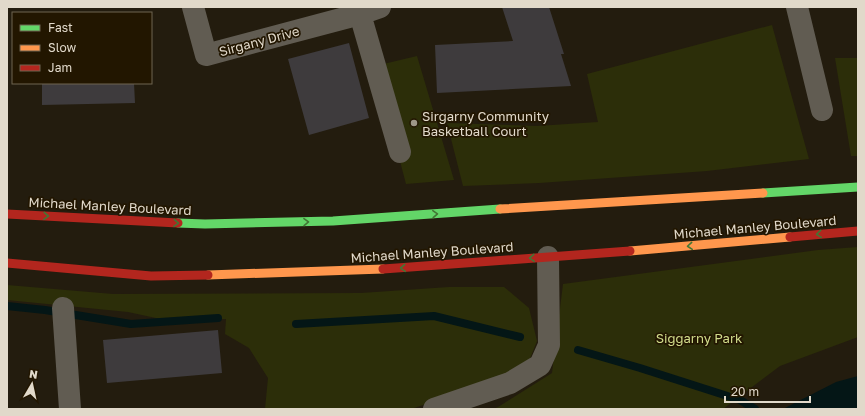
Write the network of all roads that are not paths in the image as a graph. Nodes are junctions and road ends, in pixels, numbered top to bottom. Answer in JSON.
{"nodes":[{"id":1,"x":193,"y":7,"type":"edge"},
{"id":2,"x":796,"y":7,"type":"edge"},
{"id":3,"x":370,"y":10,"type":"edge"},
{"id":4,"x":822,"y":110,"type":"dead end"},
{"id":5,"x":400,"y":152,"type":"dead end"},
{"id":6,"x":858,"y":187,"type":"edge"},
{"id":7,"x":7,"y":214,"type":"edge"},
{"id":8,"x":858,"y":231,"type":"edge"},
{"id":9,"x":548,"y":257,"type":"junction"},
{"id":10,"x":7,"y":263,"type":"edge"},
{"id":11,"x":63,"y":308,"type":"dead end"},
{"id":12,"x":70,"y":409,"type":"edge"},
{"id":13,"x":434,"y":409,"type":"edge"}],
"edges":[{"from":1,"to":3,"type":"street","name":"Sirgany Drive"},
{"from":2,"to":4,"type":"street"},
{"from":3,"to":5,"type":"street"},
{"from":7,"to":6,"type":"highway","name":"Michael Manley Boulevard","one_way":true},
{"from":8,"to":9,"type":"highway","name":"Michael Manley Boulevard","one_way":true},
{"from":9,"to":10,"type":"highway","name":"Michael Manley Boulevard","one_way":true},
{"from":9,"to":13,"type":"street"},
{"from":11,"to":12,"type":"street"}]}
